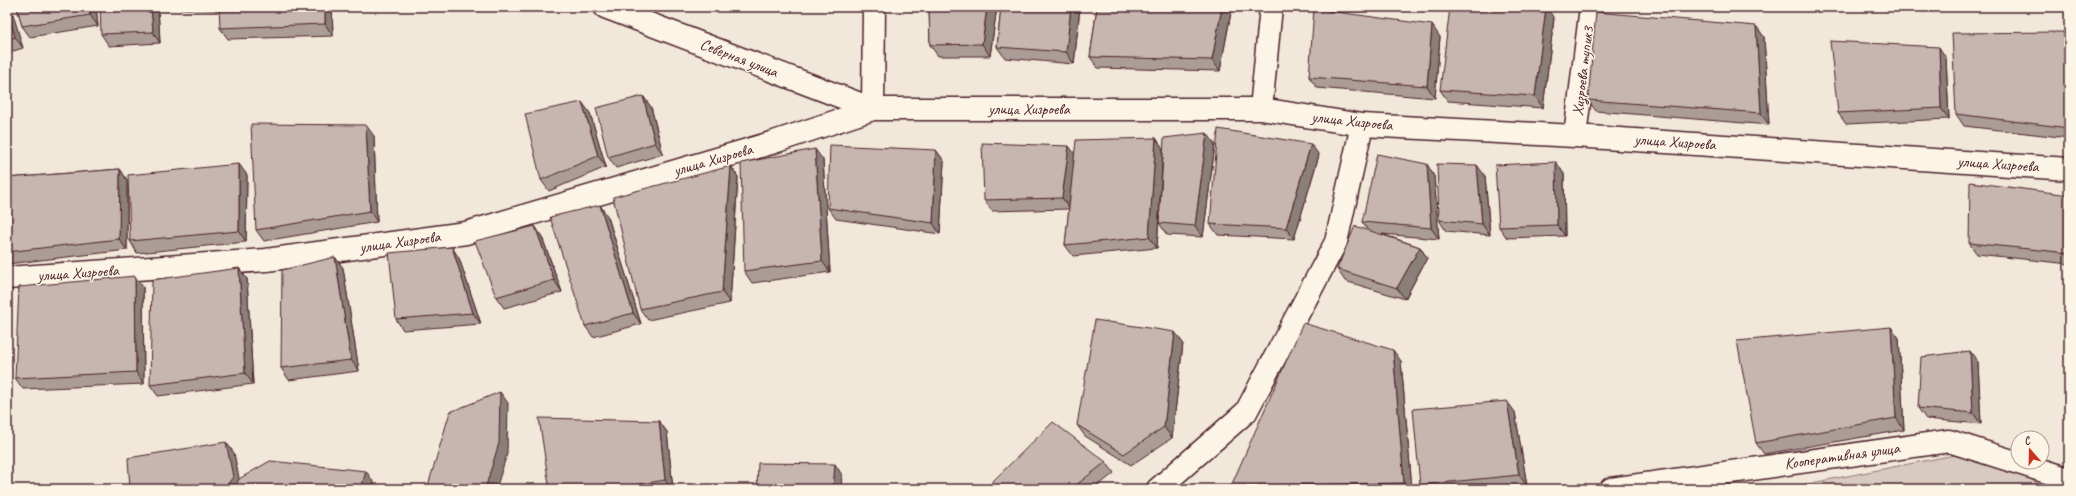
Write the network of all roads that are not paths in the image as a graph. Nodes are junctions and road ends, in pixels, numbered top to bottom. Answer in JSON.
{"nodes":[{"id":1,"x":605,"y":7,"type":"edge"},
{"id":2,"x":874,"y":7,"type":"edge"},
{"id":3,"x":1271,"y":7,"type":"edge"},
{"id":4,"x":1591,"y":7,"type":"edge"},
{"id":5,"x":873,"y":109,"type":"junction"},
{"id":6,"x":1261,"y":109,"type":"junction"},
{"id":7,"x":1362,"y":125,"type":"junction"},
{"id":8,"x":1575,"y":136,"type":"junction"},
{"id":9,"x":2069,"y":169,"type":"edge"},
{"id":10,"x":7,"y":278,"type":"edge"},
{"id":11,"x":2069,"y":479,"type":"edge"},
{"id":12,"x":1158,"y":489,"type":"edge"},
{"id":13,"x":1611,"y":489,"type":"edge"}],
"edges":[{"from":1,"to":5,"type":"street","name":"Северная улица"},
{"from":2,"to":5,"type":"street"},
{"from":3,"to":6,"type":"street"},
{"from":4,"to":8,"type":"street","name":"Хизроева тупик3"},
{"from":5,"to":6,"type":"street","name":"улица Хизроева"},
{"from":5,"to":10,"type":"street","name":"улица Хизроева"},
{"from":6,"to":7,"type":"street","name":"улица Хизроева"},
{"from":7,"to":8,"type":"street","name":"улица Хизроева"},
{"from":7,"to":12,"type":"street"},
{"from":8,"to":9,"type":"street","name":"улица Хизроева"},
{"from":11,"to":13,"type":"street","name":"Кооперативная улица"}]}
